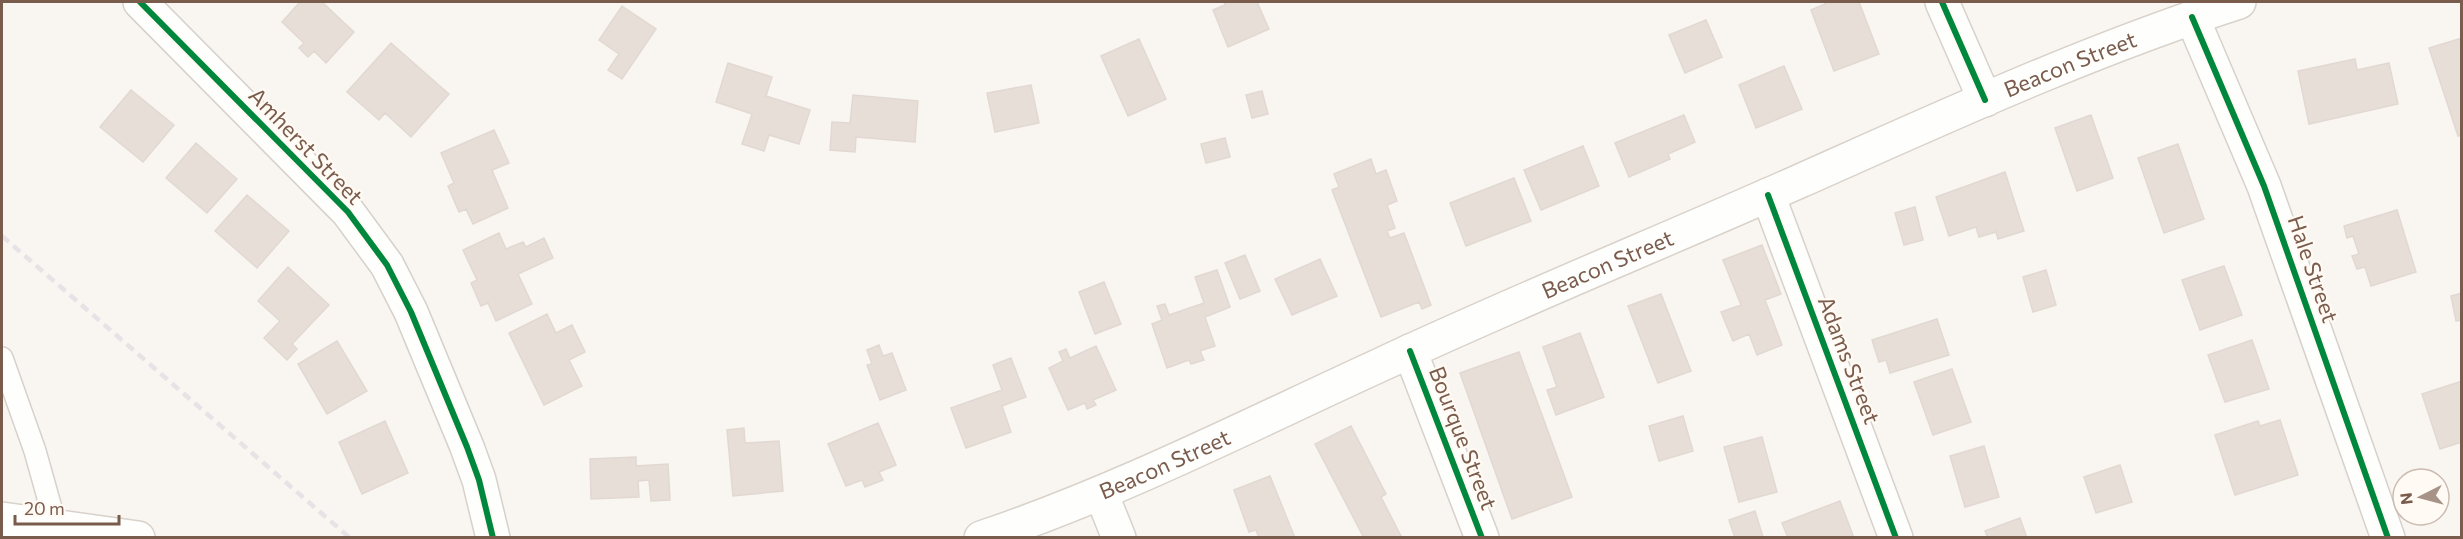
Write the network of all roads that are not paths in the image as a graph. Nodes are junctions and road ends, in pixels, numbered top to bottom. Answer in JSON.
{"nodes":[{"id":1,"x":140,"y":2,"type":"edge"},
{"id":2,"x":1942,"y":2,"type":"edge"},
{"id":3,"x":2239,"y":2,"type":"edge"},
{"id":4,"x":2192,"y":17,"type":"junction"},
{"id":5,"x":1985,"y":100,"type":"junction"},
{"id":6,"x":1768,"y":195,"type":"junction"},
{"id":7,"x":1410,"y":351,"type":"junction"},
{"id":8,"x":2,"y":357,"type":"edge"},
{"id":9,"x":1101,"y":493,"type":"junction"},
{"id":10,"x":2,"y":519,"type":"edge"},
{"id":11,"x":56,"y":526,"type":"junction"},
{"id":12,"x":138,"y":537,"type":"edge"},
{"id":13,"x":493,"y":537,"type":"edge"},
{"id":14,"x":981,"y":537,"type":"edge"},
{"id":15,"x":1119,"y":537,"type":"edge"},
{"id":16,"x":1482,"y":537,"type":"edge"},
{"id":17,"x":1896,"y":537,"type":"edge"},
{"id":18,"x":2388,"y":537,"type":"edge"}],
"edges":[{"from":1,"to":13,"type":"street","name":"Amherst Street"},
{"from":2,"to":5,"type":"street"},
{"from":3,"to":4,"type":"street","name":"Beacon Street"},
{"from":4,"to":5,"type":"street","name":"Beacon Street"},
{"from":4,"to":18,"type":"street","name":"Hale Street"},
{"from":5,"to":6,"type":"street","name":"Beacon Street"},
{"from":6,"to":7,"type":"street","name":"Beacon Street"},
{"from":6,"to":17,"type":"street","name":"Adams Street"},
{"from":7,"to":9,"type":"street","name":"Beacon Street"},
{"from":7,"to":16,"type":"street","name":"Bourque Street"},
{"from":8,"to":11,"type":"lane"},
{"from":9,"to":14,"type":"street","name":"Beacon Street"},
{"from":9,"to":15,"type":"street"},
{"from":10,"to":11,"type":"street"},
{"from":11,"to":12,"type":"street"}]}
